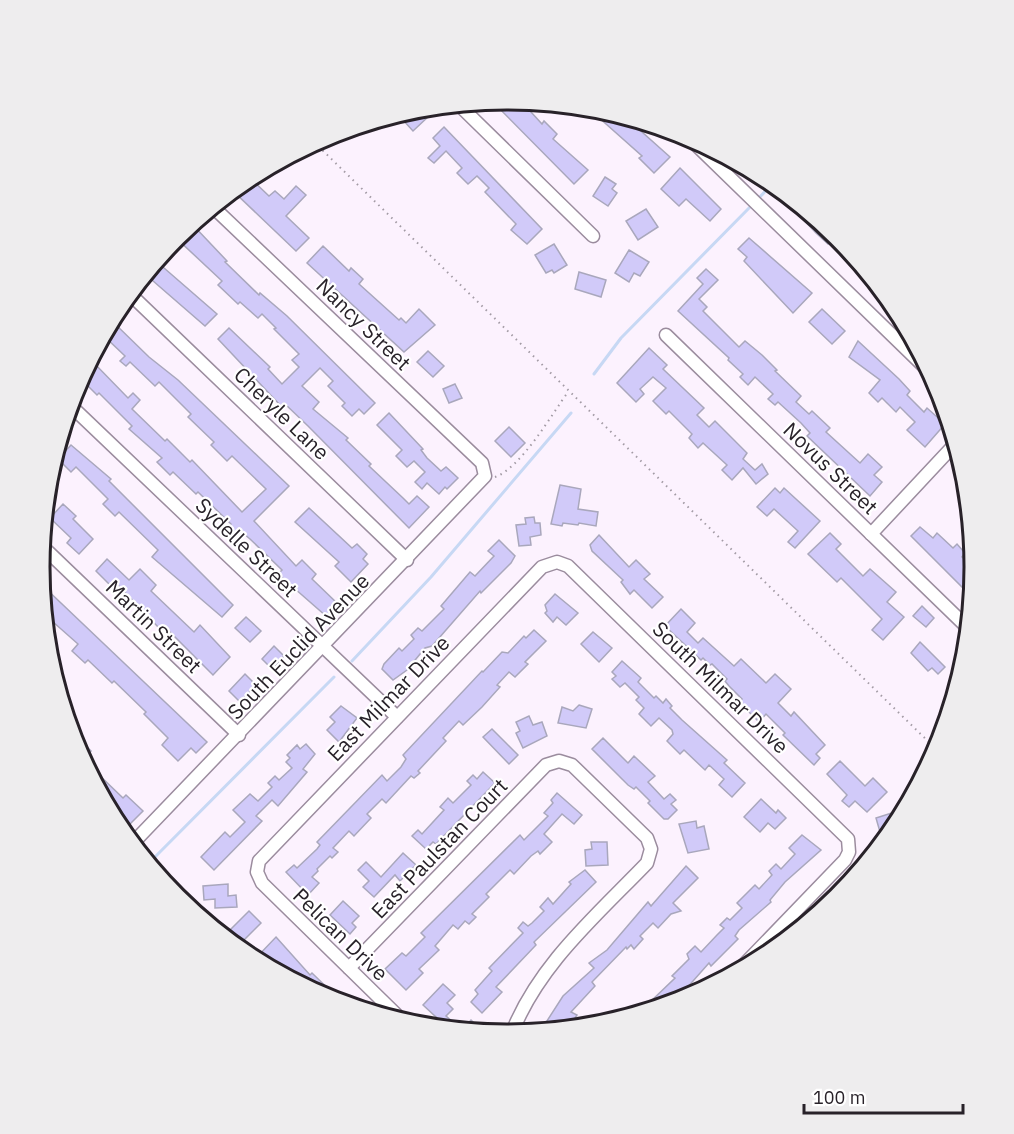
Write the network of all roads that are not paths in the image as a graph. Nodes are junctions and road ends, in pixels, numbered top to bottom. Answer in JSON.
{"nodes":[{"id":1,"x":465,"y":111,"type":"edge"},
{"id":2,"x":708,"y":156,"type":"edge"},
{"id":3,"x":218,"y":212,"type":"edge"},
{"id":4,"x":593,"y":236,"type":"dead end"},
{"id":5,"x":136,"y":300,"type":"edge"},
{"id":6,"x":666,"y":334,"type":"dead end"},
{"id":7,"x":911,"y":354,"type":"edge"},
{"id":8,"x":77,"y":412,"type":"edge"},
{"id":9,"x":949,"y":450,"type":"edge"},
{"id":10,"x":484,"y":476,"type":"joint"},
{"id":11,"x":871,"y":534,"type":"junction"},
{"id":12,"x":50,"y":554,"type":"edge"},
{"id":13,"x":407,"y":560,"type":"junction"},
{"id":14,"x":553,"y":562,"type":"joint"},
{"id":15,"x":962,"y":622,"type":"edge"},
{"id":16,"x":324,"y":647,"type":"junction"},
{"id":17,"x":397,"y":717,"type":"junction"},
{"id":18,"x":239,"y":735,"type":"junction"},
{"id":19,"x":138,"y":838,"type":"edge"},
{"id":20,"x":257,"y":868,"type":"joint"},
{"id":21,"x":775,"y":938,"type":"edge"},
{"id":22,"x":350,"y":968,"type":"junction"},
{"id":23,"x":392,"y":1010,"type":"edge"},
{"id":24,"x":516,"y":1024,"type":"edge"}],
"edges":[{"from":1,"to":4,"type":"street"},
{"from":2,"to":7,"type":"street"},
{"from":3,"to":10,"type":"street","name":"Nancy Street"},
{"from":5,"to":13,"type":"street","name":"Cheryle Lane"},
{"from":6,"to":11,"type":"street","name":"Novus Street"},
{"from":8,"to":16,"type":"street","name":"Sydelle Street"},
{"from":9,"to":11,"type":"street"},
{"from":10,"to":13,"type":"street","name":"South Euclid Avenue"},
{"from":11,"to":15,"type":"street","name":"Novus Street"},
{"from":12,"to":18,"type":"street","name":"Martin Street"},
{"from":13,"to":16,"type":"street","name":"South Euclid Avenue"},
{"from":14,"to":17,"type":"street","name":"East Milmar Drive"},
{"from":14,"to":21,"type":"street","name":"South Milmar Drive"},
{"from":16,"to":17,"type":"street","name":"Sydelle Street"},
{"from":16,"to":18,"type":"street","name":"South Euclid Avenue"},
{"from":17,"to":20,"type":"street","name":"East Milmar Drive"},
{"from":18,"to":19,"type":"street","name":"South Euclid Avenue"},
{"from":20,"to":22,"type":"street","name":"Pelican Drive"},
{"from":22,"to":23,"type":"street","name":"Pelican Drive"},
{"from":22,"to":24,"type":"street","name":"East Paulstan Court"}]}
